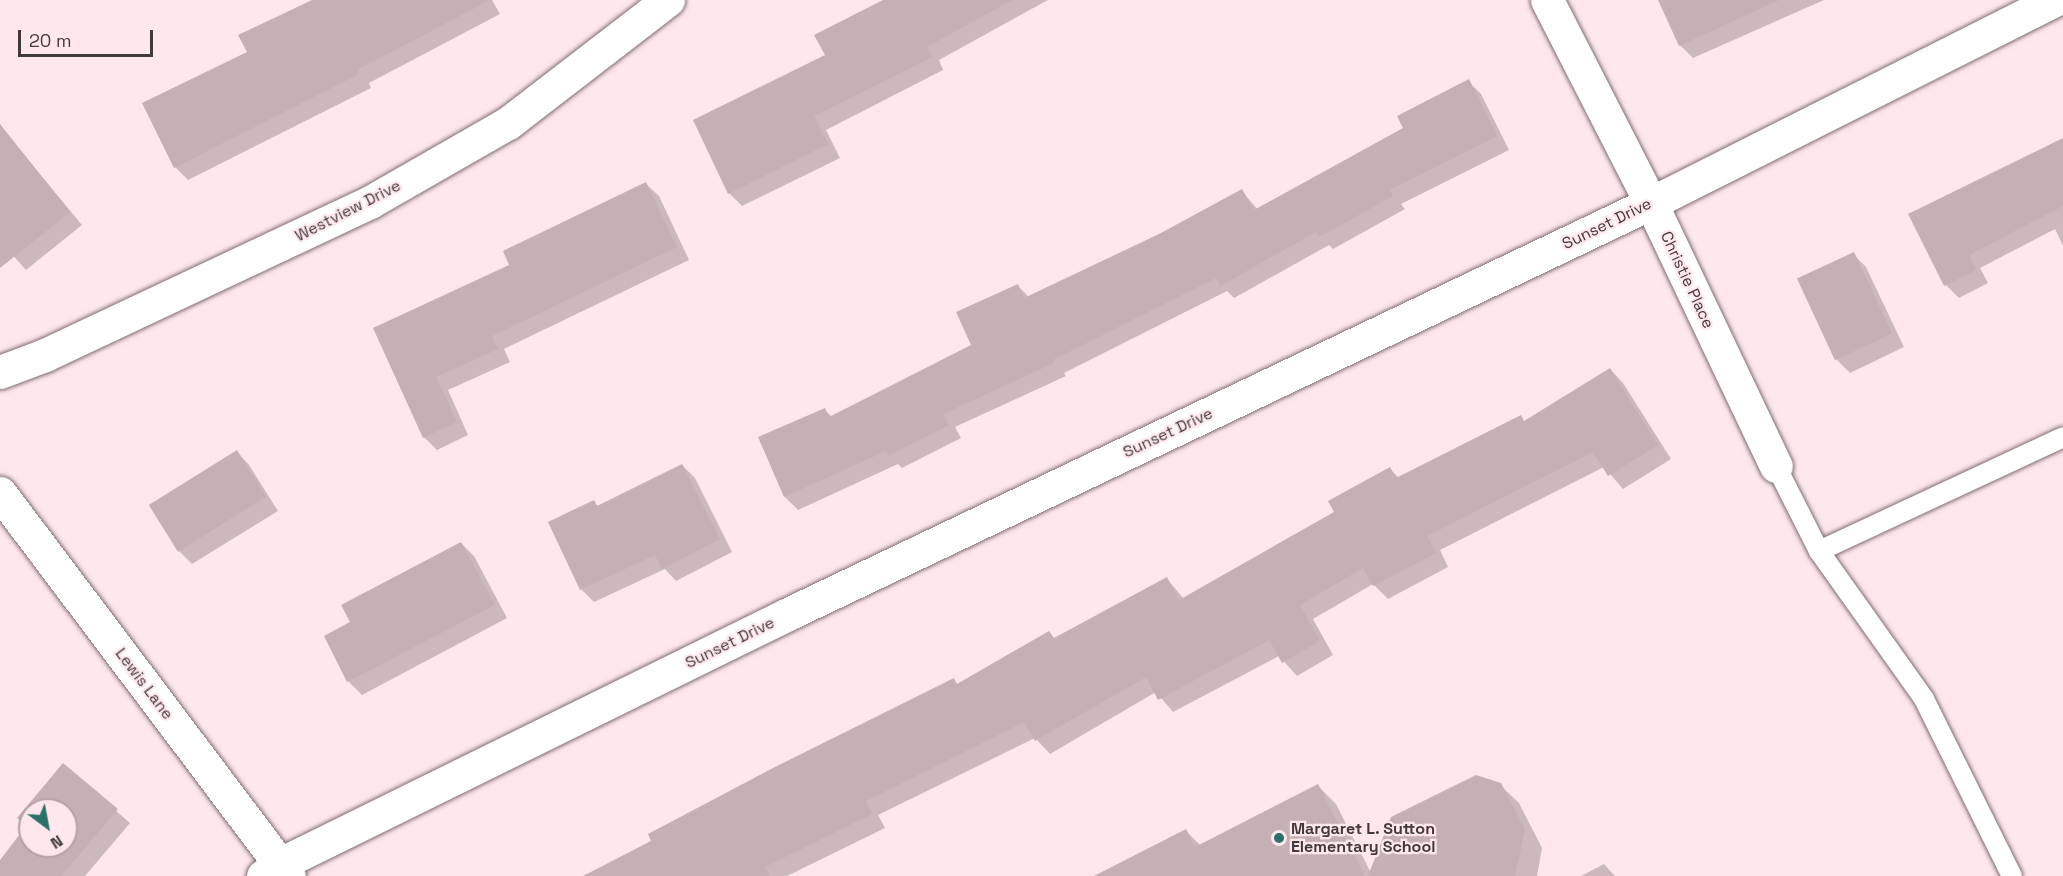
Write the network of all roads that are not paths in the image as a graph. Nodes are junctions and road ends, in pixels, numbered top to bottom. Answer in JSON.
{"nodes":[{"id":1,"x":668,"y":0,"type":"edge"},
{"id":2,"x":1547,"y":0,"type":"edge"},
{"id":3,"x":2055,"y":0,"type":"edge"},
{"id":4,"x":1651,"y":203,"type":"junction"},
{"id":5,"x":0,"y":372,"type":"edge"},
{"id":6,"x":2063,"y":437,"type":"edge"},
{"id":7,"x":1776,"y":466,"type":"joint"},
{"id":8,"x":0,"y":493,"type":"edge"},
{"id":9,"x":1819,"y":551,"type":"junction"},
{"id":10,"x":277,"y":872,"type":"edge"},
{"id":11,"x":2012,"y":876,"type":"edge"}],
"edges":[{"from":1,"to":5,"type":"street","name":"Westview Drive"},
{"from":2,"to":4,"type":"street","name":"Christie Place"},
{"from":3,"to":4,"type":"street","name":"Sunset Drive"},
{"from":4,"to":7,"type":"street","name":"Christie Place"},
{"from":4,"to":10,"type":"street","name":"Sunset Drive"},
{"from":6,"to":9,"type":"lane"},
{"from":7,"to":9,"type":"lane"},
{"from":8,"to":10,"type":"street","name":"Lewis Lane"},
{"from":9,"to":11,"type":"lane"}]}
